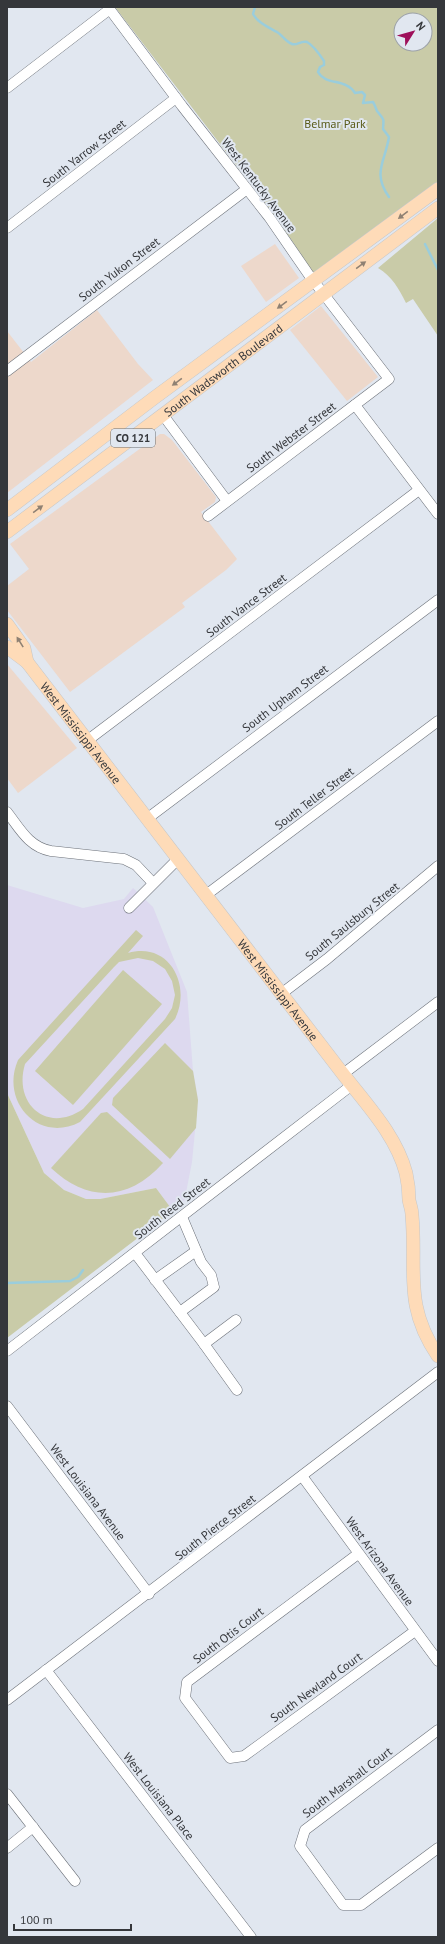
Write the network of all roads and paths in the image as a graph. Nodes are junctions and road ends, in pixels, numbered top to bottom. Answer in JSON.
{"nodes":[{"id":1,"x":109,"y":8,"type":"edge"},
{"id":2,"x":7,"y":88,"type":"edge"},
{"id":3,"x":176,"y":98,"type":"junction"},
{"id":4,"x":247,"y":189,"type":"junction"},
{"id":5,"x":438,"y":189,"type":"edge"},
{"id":6,"x":438,"y":208,"type":"edge"},
{"id":7,"x":7,"y":228,"type":"edge"},
{"id":8,"x":314,"y":282,"type":"junction"},
{"id":9,"x":323,"y":294,"type":"junction"},
{"id":10,"x":7,"y":371,"type":"edge"},
{"id":11,"x":389,"y":379,"type":"joint"},
{"id":12,"x":355,"y":405,"type":"junction"},
{"id":13,"x":163,"y":415,"type":"junction"},
{"id":14,"x":117,"y":427,"type":"junction"},
{"id":15,"x":70,"y":486,"type":"junction"},
{"id":16,"x":419,"y":490,"type":"junction"},
{"id":17,"x":227,"y":501,"type":"junction"},
{"id":18,"x":7,"y":510,"type":"edge"},
{"id":19,"x":438,"y":514,"type":"edge"},
{"id":20,"x":208,"y":516,"type":"dead end"},
{"id":21,"x":7,"y":532,"type":"edge"},
{"id":22,"x":438,"y":600,"type":"edge"},
{"id":23,"x":7,"y":624,"type":"edge"},
{"id":24,"x":7,"y":647,"type":"edge"},
{"id":25,"x":27,"y":662,"type":"junction"},
{"id":26,"x":438,"y":721,"type":"edge"},
{"id":27,"x":88,"y":740,"type":"junction"},
{"id":28,"x":7,"y":812,"type":"edge"},
{"id":29,"x":148,"y":818,"type":"junction"},
{"id":30,"x":178,"y":859,"type":"junction"},
{"id":31,"x":438,"y":866,"type":"edge"},
{"id":32,"x":153,"y":883,"type":"junction"},
{"id":33,"x":206,"y":896,"type":"junction"},
{"id":34,"x":129,"y":908,"type":"dead end"},
{"id":35,"x":281,"y":994,"type":"junction"},
{"id":36,"x":438,"y":1002,"type":"edge"},
{"id":37,"x":343,"y":1074,"type":"junction"},
{"id":38,"x":352,"y":1085,"type":"junction"},
{"id":39,"x":182,"y":1217,"type":"junction"},
{"id":40,"x":196,"y":1251,"type":"junction"},
{"id":41,"x":135,"y":1253,"type":"junction"},
{"id":42,"x":155,"y":1280,"type":"junction"},
{"id":43,"x":180,"y":1312,"type":"junction"},
{"id":44,"x":236,"y":1320,"type":"dead end"},
{"id":45,"x":204,"y":1344,"type":"junction"},
{"id":46,"x":7,"y":1350,"type":"edge"},
{"id":47,"x":438,"y":1356,"type":"edge"},
{"id":48,"x":438,"y":1372,"type":"edge"},
{"id":49,"x":237,"y":1390,"type":"dead end"},
{"id":50,"x":7,"y":1406,"type":"edge"},
{"id":51,"x":302,"y":1476,"type":"junction"},
{"id":52,"x":358,"y":1554,"type":"junction"},
{"id":53,"x":149,"y":1594,"type":"junction"},
{"id":54,"x":415,"y":1631,"type":"junction"},
{"id":55,"x":438,"y":1661,"type":"edge"},
{"id":56,"x":46,"y":1670,"type":"junction"},
{"id":57,"x":7,"y":1700,"type":"edge"},
{"id":58,"x":438,"y":1730,"type":"edge"},
{"id":59,"x":230,"y":1758,"type":"joint"},
{"id":60,"x":7,"y":1794,"type":"edge"},
{"id":61,"x":33,"y":1827,"type":"junction"},
{"id":62,"x":7,"y":1848,"type":"edge"},
{"id":63,"x":438,"y":1848,"type":"edge"},
{"id":64,"x":75,"y":1881,"type":"dead end"},
{"id":65,"x":251,"y":1937,"type":"edge"}],
"edges":[{"from":1,"to":2,"type":"street"},
{"from":1,"to":3,"type":"street","name":"West Kentucky Avenue"},
{"from":3,"to":4,"type":"street","name":"West Kentucky Avenue"},
{"from":3,"to":7,"type":"street","name":"South Yarrow Street"},
{"from":4,"to":8,"type":"street","name":"West Kentucky Avenue"},
{"from":4,"to":10,"type":"street","name":"South Yukon Street"},
{"from":5,"to":8,"type":"main road","name":"South Wadsworth Boulevard","number":"CO 121","one_way":true},
{"from":9,"to":6,"type":"main road","name":"South Wadsworth Boulevard","number":"CO 121","one_way":true},
{"from":8,"to":9,"type":"street","name":"West Kentucky Avenue"},
{"from":8,"to":14,"type":"main road","name":"South Wadsworth Boulevard","number":"CO 121","one_way":true},
{"from":9,"to":11,"type":"street","name":"West Kentucky Avenue"},
{"from":9,"to":13,"type":"main road","name":"South Wadsworth Boulevard","number":"CO 121"},
{"from":11,"to":12,"type":"street","name":"South Webster Street"},
{"from":12,"to":16,"type":"street"},
{"from":12,"to":17,"type":"street","name":"South Webster Street"},
{"from":13,"to":15,"type":"main road","name":"South Wadsworth Boulevard","number":"CO 121"},
{"from":13,"to":17,"type":"street"},
{"from":14,"to":15,"type":"main road"},
{"from":14,"to":18,"type":"main road","name":"South Wadsworth Boulevard","number":"CO 121"},
{"from":21,"to":15,"type":"main road","name":"South Wadsworth Boulevard","number":"CO 121","one_way":true},
{"from":16,"to":19,"type":"street"},
{"from":16,"to":27,"type":"street","name":"South Vance Street"},
{"from":17,"to":20,"type":"street","name":"South Webster Street"},
{"from":22,"to":29,"type":"street","name":"South Upham Street"},
{"from":25,"to":23,"type":"main road","name":"West Mississippi Avenue","one_way":true},
{"from":24,"to":25,"type":"main road","name":"West Mississippi Avenue"},
{"from":25,"to":27,"type":"main road","name":"West Mississippi Avenue"},
{"from":26,"to":33,"type":"street","name":"South Teller Street"},
{"from":27,"to":29,"type":"main road","name":"West Mississippi Avenue"},
{"from":28,"to":32,"type":"street"},
{"from":29,"to":30,"type":"main road","name":"West Mississippi Avenue"},
{"from":30,"to":32,"type":"street"},
{"from":30,"to":33,"type":"main road","name":"West Mississippi Avenue"},
{"from":31,"to":35,"type":"street","name":"South Saulsbury Street"},
{"from":32,"to":34,"type":"street"},
{"from":33,"to":35,"type":"main road","name":"West Mississippi Avenue"},
{"from":35,"to":37,"type":"main road","name":"West Mississippi Avenue"},
{"from":36,"to":37,"type":"street"},
{"from":37,"to":38,"type":"main road","name":"West Mississippi Avenue"},
{"from":38,"to":39,"type":"street","name":"South Reed Street"},
{"from":38,"to":47,"type":"main road","name":"West Mississippi Avenue"},
{"from":39,"to":40,"type":"street"},
{"from":39,"to":41,"type":"street","name":"South Reed Street"},
{"from":40,"to":42,"type":"street"},
{"from":40,"to":43,"type":"street"},
{"from":41,"to":42,"type":"street"},
{"from":41,"to":46,"type":"street","name":"South Reed Street"},
{"from":42,"to":43,"type":"street"},
{"from":43,"to":45,"type":"street"},
{"from":44,"to":45,"type":"street"},
{"from":45,"to":49,"type":"street"},
{"from":48,"to":51,"type":"street","name":"South Pierce Street"},
{"from":50,"to":53,"type":"street","name":"West Louisiana Avenue"},
{"from":51,"to":52,"type":"street","name":"West Arizona Avenue"},
{"from":51,"to":53,"type":"street","name":"South Pierce Street"},
{"from":52,"to":54,"type":"street","name":"West Arizona Avenue"},
{"from":52,"to":59,"type":"street","name":"South Otis Court"},
{"from":53,"to":56,"type":"street","name":"South Pierce Street"},
{"from":54,"to":55,"type":"street","name":"West Arizona Avenue"},
{"from":54,"to":59,"type":"street","name":"South Newland Court"},
{"from":56,"to":57,"type":"street","name":"South Pierce Street"},
{"from":56,"to":65,"type":"street","name":"West Louisiana Place"},
{"from":58,"to":63,"type":"street","name":"South Marshall Court"},
{"from":60,"to":61,"type":"street"},
{"from":61,"to":62,"type":"street"},
{"from":61,"to":64,"type":"street"}]}
